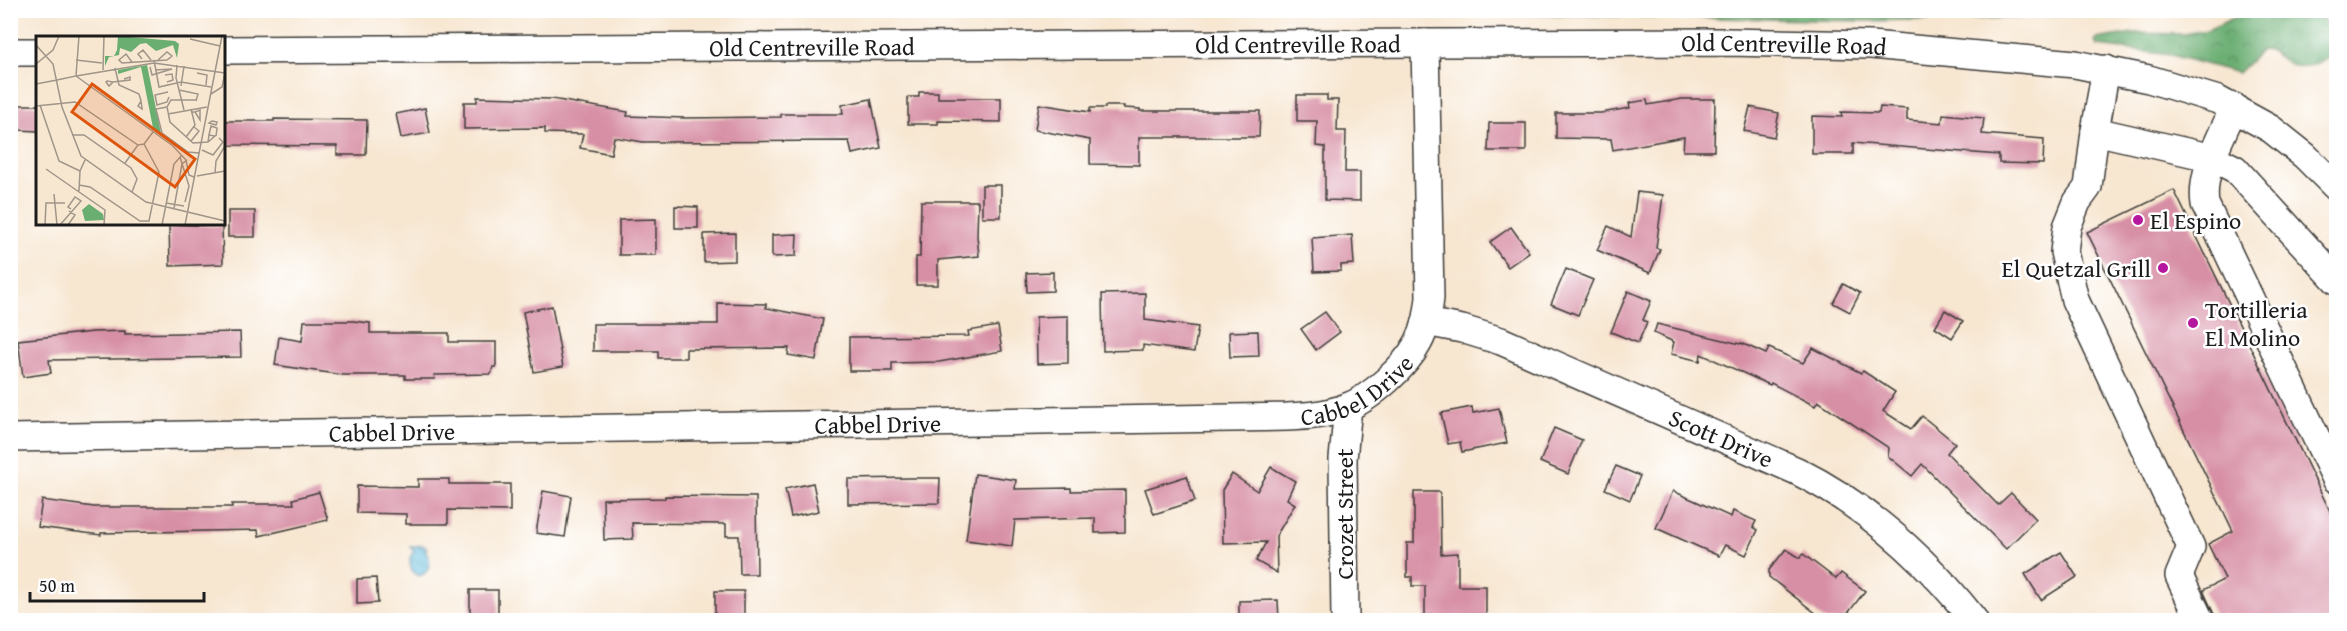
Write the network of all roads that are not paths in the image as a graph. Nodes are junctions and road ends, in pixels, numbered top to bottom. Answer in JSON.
{"nodes":[{"id":1,"x":1425,"y":43,"type":"junction"},
{"id":2,"x":225,"y":50,"type":"edge"},
{"id":3,"x":10,"y":52,"type":"edge"},
{"id":4,"x":36,"y":52,"type":"edge"},
{"id":5,"x":2106,"y":69,"type":"junction"},
{"id":6,"x":2234,"y":107,"type":"junction"},
{"id":7,"x":2094,"y":131,"type":"junction"},
{"id":8,"x":2213,"y":158,"type":"junction"},
{"id":9,"x":2337,"y":187,"type":"edge"},
{"id":10,"x":2337,"y":280,"type":"edge"},
{"id":11,"x":1426,"y":322,"type":"junction"},
{"id":12,"x":1348,"y":407,"type":"junction"},
{"id":13,"x":10,"y":438,"type":"edge"},
{"id":14,"x":2337,"y":479,"type":"edge"},
{"id":15,"x":1346,"y":621,"type":"edge"},
{"id":16,"x":1974,"y":621,"type":"edge"},
{"id":17,"x":2200,"y":621,"type":"edge"}],
"edges":[{"from":1,"to":2,"type":"street","name":"Old Centreville Road"},
{"from":1,"to":5,"type":"street","name":"Old Centreville Road"},
{"from":1,"to":11,"type":"street","name":"Cabbel Drive"},
{"from":3,"to":4,"type":"street"},
{"from":5,"to":6,"type":"street","name":"Old Centreville Road"},
{"from":5,"to":7,"type":"street"},
{"from":6,"to":8,"type":"street"},
{"from":6,"to":9,"type":"street","name":"Old Centreville Road"},
{"from":7,"to":8,"type":"street"},
{"from":7,"to":17,"type":"street"},
{"from":8,"to":10,"type":"street"},
{"from":8,"to":14,"type":"street"},
{"from":11,"to":12,"type":"street","name":"Cabbel Drive"},
{"from":11,"to":16,"type":"street","name":"Scott Drive"},
{"from":12,"to":13,"type":"street","name":"Cabbel Drive"},
{"from":12,"to":15,"type":"street","name":"Crozet Street"}]}
